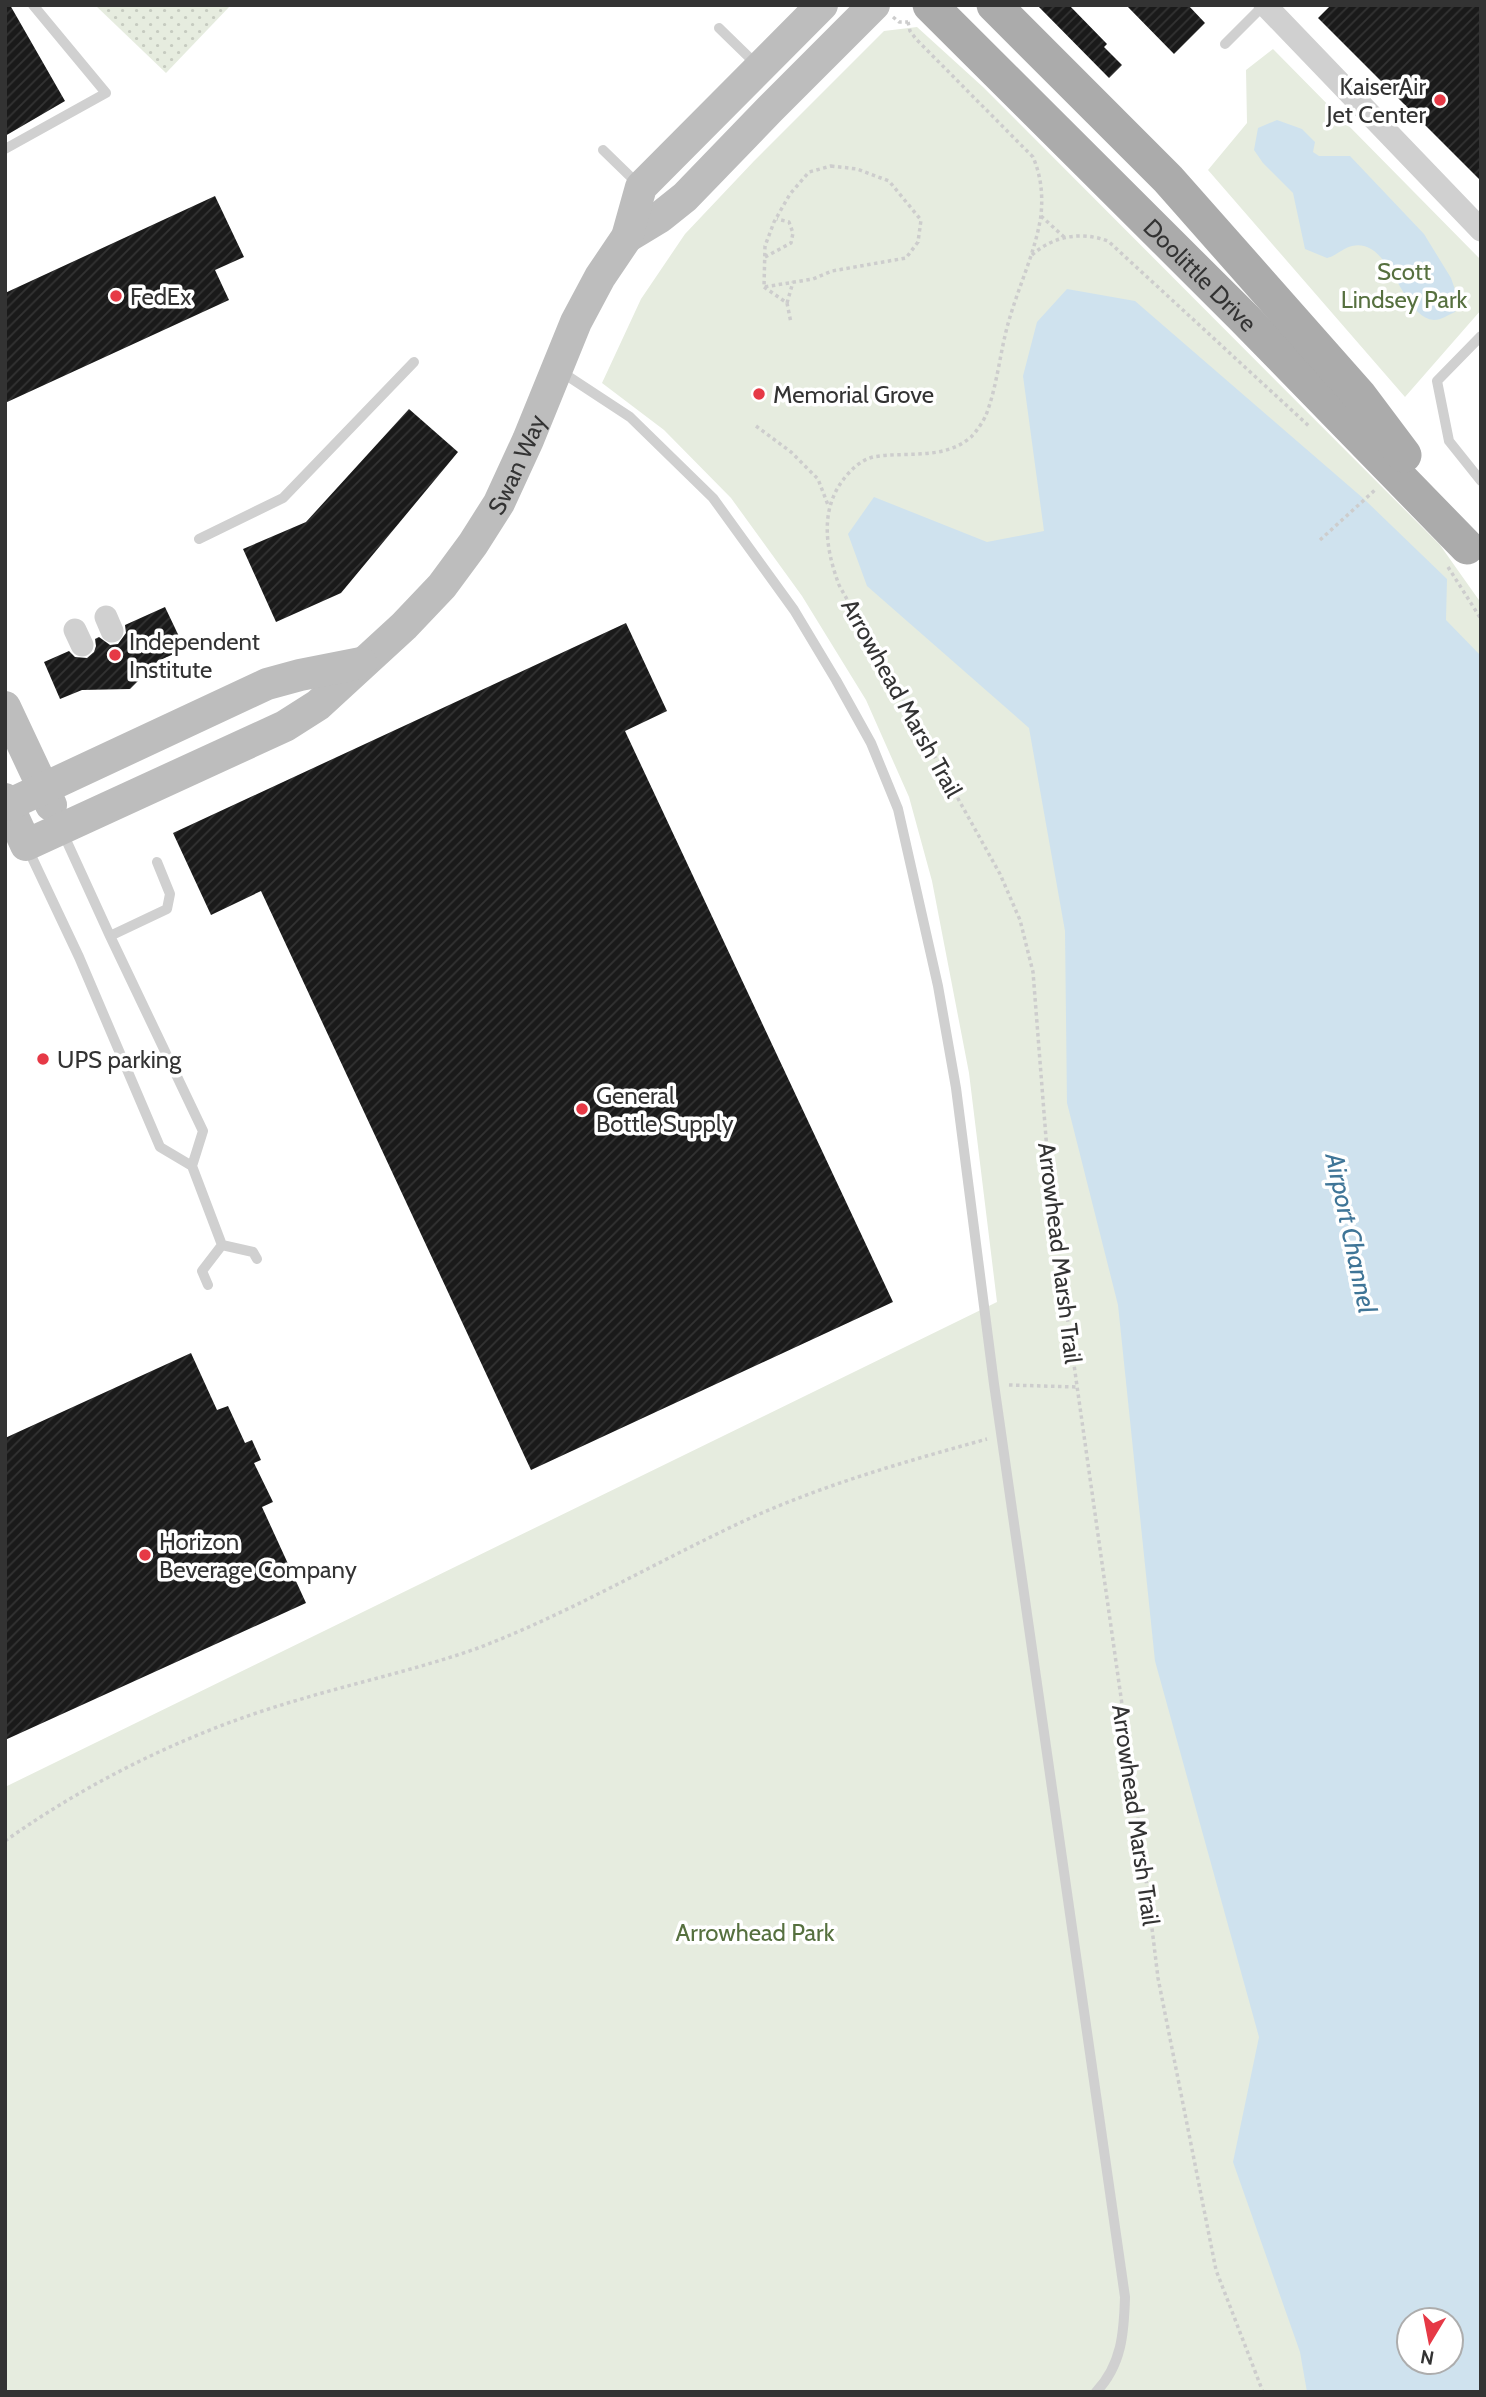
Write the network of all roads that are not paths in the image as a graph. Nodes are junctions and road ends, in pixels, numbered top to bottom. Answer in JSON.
{"nodes":[{"id":1,"x":33,"y":5,"type":"edge"},
{"id":2,"x":822,"y":5,"type":"edge"},
{"id":3,"x":874,"y":5,"type":"edge"},
{"id":4,"x":994,"y":5,"type":"edge"},
{"id":5,"x":1264,"y":5,"type":"edge"},
{"id":6,"x":919,"y":13,"type":"edge"},
{"id":7,"x":719,"y":28,"type":"dead end"},
{"id":8,"x":1225,"y":44,"type":"dead end"},
{"id":9,"x":760,"y":68,"type":"junction"},
{"id":10,"x":5,"y":149,"type":"edge"},
{"id":11,"x":603,"y":150,"type":"dead end"},
{"id":12,"x":641,"y":187,"type":"junction"},
{"id":13,"x":1481,"y":230,"type":"edge"},
{"id":14,"x":627,"y":237,"type":"junction"},
{"id":15,"x":1481,"y":336,"type":"edge"},
{"id":16,"x":414,"y":362,"type":"dead end"},
{"id":17,"x":558,"y":370,"type":"junction"},
{"id":18,"x":1481,"y":481,"type":"edge"},
{"id":19,"x":199,"y":539,"type":"dead end"},
{"id":20,"x":1459,"y":560,"type":"edge"},
{"id":21,"x":361,"y":663,"type":"junction"},
{"id":22,"x":5,"y":707,"type":"edge"},
{"id":23,"x":43,"y":787,"type":"junction"},
{"id":24,"x":7,"y":802,"type":"edge"},
{"id":25,"x":61,"y":828,"type":"junction"},
{"id":26,"x":26,"y":845,"type":"junction"},
{"id":27,"x":157,"y":862,"type":"dead end"},
{"id":28,"x":110,"y":936,"type":"junction"},
{"id":29,"x":192,"y":1166,"type":"junction"},
{"id":30,"x":222,"y":1245,"type":"junction"},
{"id":31,"x":257,"y":1259,"type":"dead end"},
{"id":32,"x":208,"y":1285,"type":"dead end"},
{"id":33,"x":1096,"y":2392,"type":"edge"}],
"edges":[{"from":1,"to":10,"type":"lane"},
{"from":2,"to":9,"type":"main road","name":"Swan Way"},
{"from":3,"to":14,"type":"main road","name":"Swan Way"},
{"from":4,"to":20,"type":"main road","name":"Doolittle Drive"},
{"from":5,"to":8,"type":"lane"},
{"from":5,"to":13,"type":"street"},
{"from":6,"to":20,"type":"main road","name":"Doolittle Drive"},
{"from":7,"to":9,"type":"lane"},
{"from":9,"to":12,"type":"main road","name":"Swan Way"},
{"from":11,"to":12,"type":"lane"},
{"from":12,"to":14,"type":"main road","name":"Swan Way"},
{"from":14,"to":17,"type":"main road","name":"Swan Way"},
{"from":15,"to":18,"type":"lane"},
{"from":16,"to":19,"type":"lane"},
{"from":17,"to":21,"type":"main road","name":"Swan Way"},
{"from":17,"to":33,"type":"lane"},
{"from":21,"to":23,"type":"main road"},
{"from":21,"to":25,"type":"main road","name":"Swan Way"},
{"from":22,"to":23,"type":"main road"},
{"from":23,"to":24,"type":"main road"},
{"from":23,"to":25,"type":"main road"},
{"from":24,"to":26,"type":"main road"},
{"from":25,"to":26,"type":"main road","name":"Swan Way"},
{"from":25,"to":28,"type":"lane"},
{"from":26,"to":29,"type":"lane"},
{"from":27,"to":28,"type":"lane"},
{"from":28,"to":29,"type":"lane"},
{"from":29,"to":30,"type":"lane"},
{"from":30,"to":31,"type":"lane"},
{"from":30,"to":32,"type":"lane"}]}
